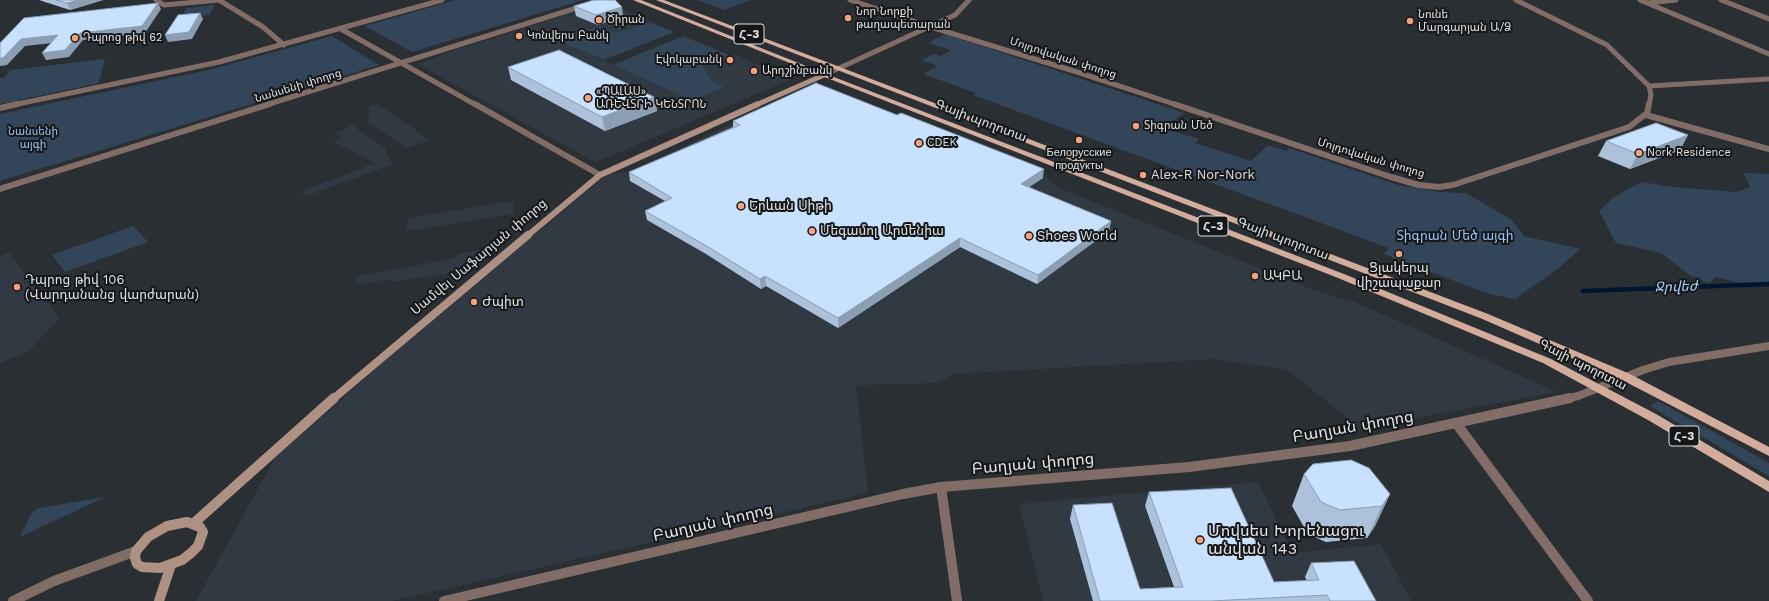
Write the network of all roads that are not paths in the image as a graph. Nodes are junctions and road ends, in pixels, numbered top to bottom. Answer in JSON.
{"nodes":[{"id":1,"x":156,"y":0,"type":"edge"},
{"id":2,"x":442,"y":0,"type":"edge"},
{"id":3,"x":602,"y":0,"type":"edge"},
{"id":4,"x":636,"y":0,"type":"edge"},
{"id":5,"x":659,"y":0,"type":"edge"},
{"id":6,"x":850,"y":0,"type":"edge"},
{"id":7,"x":969,"y":0,"type":"edge"},
{"id":8,"x":1516,"y":0,"type":"edge"},
{"id":9,"x":1640,"y":0,"type":"edge"},
{"id":10,"x":1676,"y":0,"type":"edge"},
{"id":11,"x":1721,"y":0,"type":"edge"},
{"id":12,"x":1647,"y":3,"type":"junction"},
{"id":13,"x":1769,"y":19,"type":"edge"},
{"id":14,"x":931,"y":27,"type":"junction"},
{"id":15,"x":341,"y":28,"type":"junction"},
{"id":16,"x":284,"y":45,"type":"junction"},
{"id":17,"x":1769,"y":54,"type":"edge"},
{"id":18,"x":403,"y":64,"type":"junction"},
{"id":19,"x":839,"y":68,"type":"junction"},
{"id":20,"x":824,"y":75,"type":"junction"},
{"id":21,"x":1769,"y":79,"type":"edge"},
{"id":22,"x":1649,"y":86,"type":"junction"},
{"id":23,"x":0,"y":108,"type":"edge"},
{"id":24,"x":1646,"y":115,"type":"junction"},
{"id":25,"x":1769,"y":149,"type":"edge"},
{"id":26,"x":600,"y":175,"type":"junction"},
{"id":27,"x":0,"y":189,"type":"edge"},
{"id":28,"x":1769,"y":346,"type":"edge"},
{"id":29,"x":1626,"y":377,"type":"junction"},
{"id":30,"x":1598,"y":388,"type":"junction"},
{"id":31,"x":1456,"y":423,"type":"junction"},
{"id":32,"x":1769,"y":452,"type":"edge"},
{"id":33,"x":941,"y":487,"type":"junction"},
{"id":34,"x":1769,"y":487,"type":"edge"},
{"id":35,"x":194,"y":523,"type":"junction"},
{"id":36,"x":136,"y":551,"type":"junction"},
{"id":37,"x":171,"y":565,"type":"junction"},
{"id":38,"x":13,"y":601,"type":"edge"},
{"id":39,"x":159,"y":601,"type":"edge"},
{"id":40,"x":444,"y":601,"type":"edge"},
{"id":41,"x":957,"y":601,"type":"edge"},
{"id":42,"x":1588,"y":601,"type":"edge"}],
"edges":[{"from":1,"to":16,"type":"street"},
{"from":2,"to":15,"type":"street"},
{"from":3,"to":18,"type":"street","name":"Նանսենի փողոց"},
{"from":4,"to":20,"type":"main road","name":"Գայի պողոտա","number":"Հ-3"},
{"from":5,"to":19,"type":"main road","name":"Գայի պողոտա","number":"Հ-3"},
{"from":6,"to":14,"type":"street","name":"Մոլդովական փողոց"},
{"from":7,"to":14,"type":"street"},
{"from":8,"to":22,"type":"street"},
{"from":9,"to":12,"type":"street"},
{"from":10,"to":12,"type":"street"},
{"from":11,"to":13,"type":"street"},
{"from":12,"to":17,"type":"street"},
{"from":14,"to":19,"type":"street"},
{"from":14,"to":24,"type":"street","name":"Մոլդովական փողոց"},
{"from":15,"to":16,"type":"street"},
{"from":15,"to":18,"type":"street"},
{"from":16,"to":23,"type":"street"},
{"from":18,"to":26,"type":"street"},
{"from":18,"to":27,"type":"street","name":"Նանսենի փողոց"},
{"from":19,"to":20,"type":"street"},
{"from":19,"to":29,"type":"main road","name":"Գայի պողոտա","number":"Հ-3"},
{"from":20,"to":26,"type":"main road","name":"Սամվել Սաֆարյան փողոց"},
{"from":20,"to":30,"type":"main road","name":"Գայի պողոտա","number":"Հ-3"},
{"from":21,"to":22,"type":"street"},
{"from":22,"to":24,"type":"street"},
{"from":24,"to":25,"type":"street"},
{"from":26,"to":35,"type":"main road","name":"Սամվել Սաֆարյան փողոց"},
{"from":28,"to":29,"type":"street","name":"Բաղյան փողոց"},
{"from":29,"to":30,"type":"street","name":"Բաղյան փողոց"},
{"from":29,"to":32,"type":"main road","name":"Գայի պողոտա","number":"Հ-3"},
{"from":30,"to":31,"type":"street","name":"Բաղյան փողոց"},
{"from":30,"to":34,"type":"main road","name":"Գայի պողոտա","number":"Հ-3"},
{"from":31,"to":33,"type":"street","name":"Բաղյան փողոց"},
{"from":31,"to":42,"type":"street"},
{"from":33,"to":40,"type":"street","name":"Բաղյան փողոց"},
{"from":33,"to":41,"type":"street"},
{"from":35,"to":36,"type":"main road"},
{"from":35,"to":37,"type":"main road"},
{"from":36,"to":37,"type":"main road"},
{"from":36,"to":38,"type":"street"},
{"from":37,"to":39,"type":"main road"}]}
